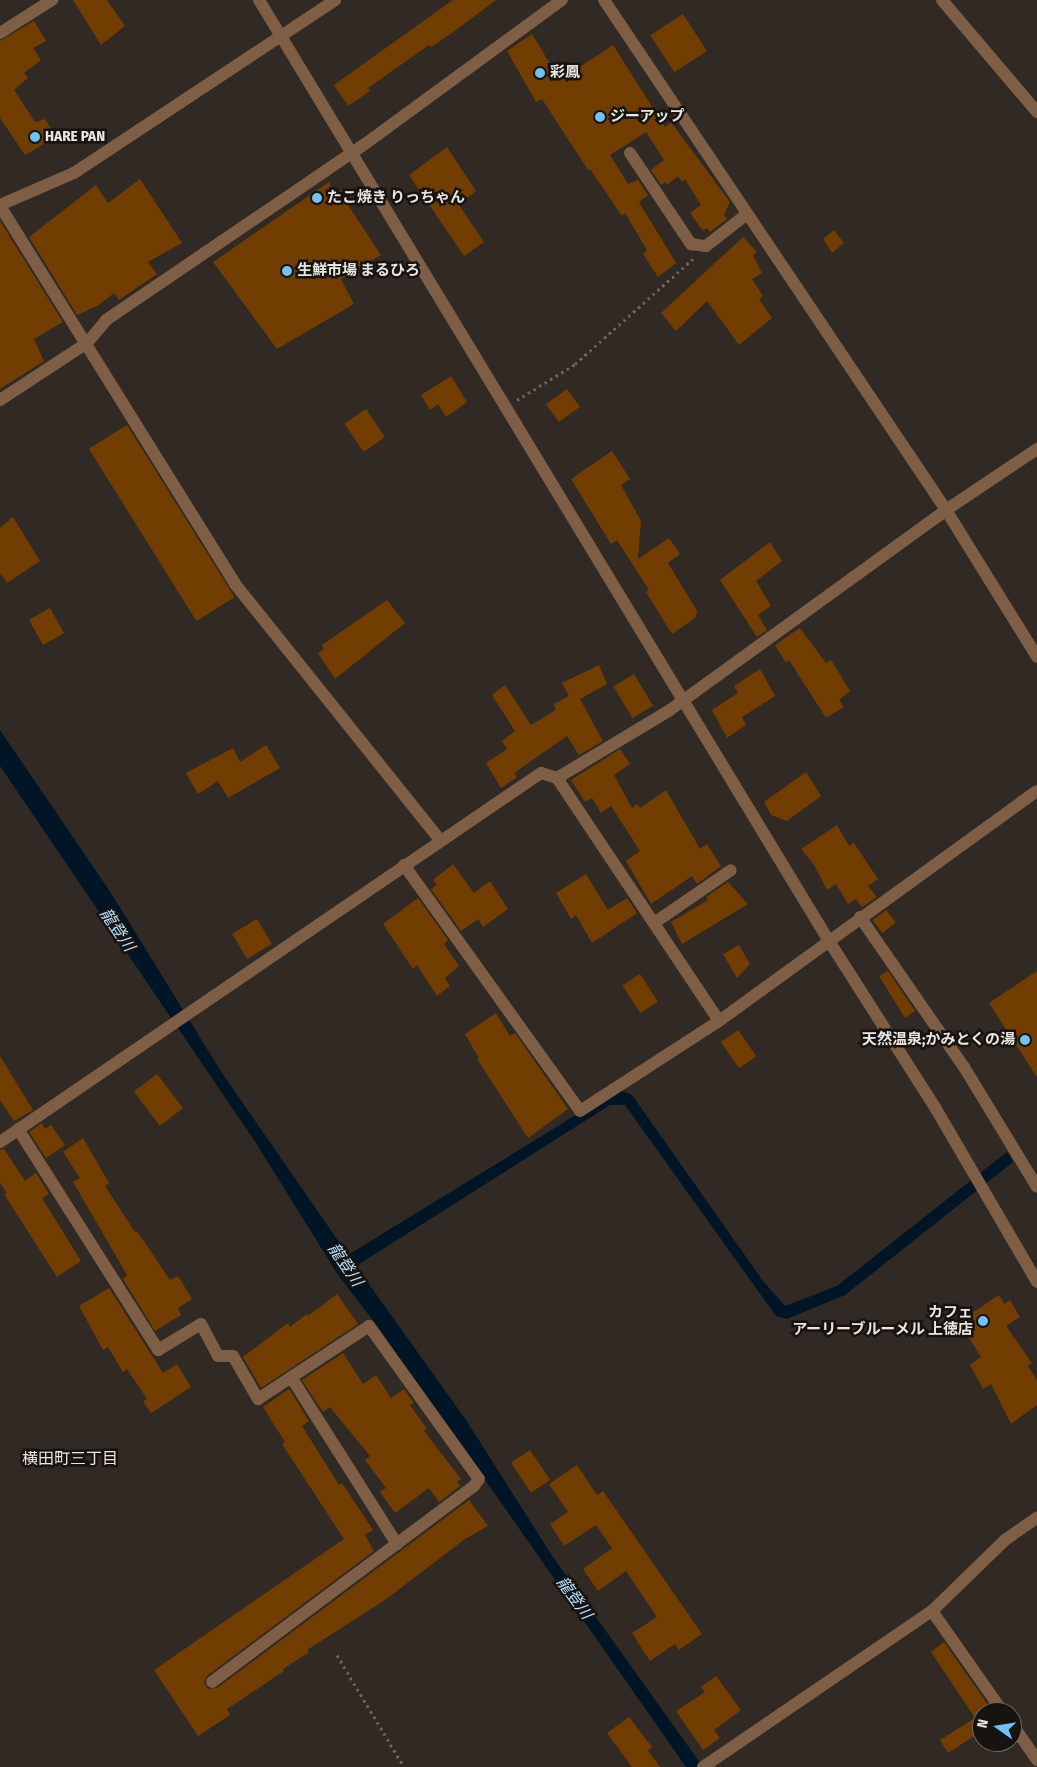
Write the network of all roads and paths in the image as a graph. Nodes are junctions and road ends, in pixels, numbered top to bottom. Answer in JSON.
{"nodes":[{"id":1,"x":52,"y":0,"type":"edge"},
{"id":2,"x":259,"y":0,"type":"edge"},
{"id":3,"x":335,"y":0,"type":"edge"},
{"id":4,"x":562,"y":0,"type":"edge"},
{"id":5,"x":604,"y":0,"type":"edge"},
{"id":6,"x":942,"y":0,"type":"edge"},
{"id":7,"x":0,"y":33,"type":"edge"},
{"id":8,"x":280,"y":36,"type":"junction"},
{"id":9,"x":1037,"y":112,"type":"edge"},
{"id":10,"x":351,"y":153,"type":"junction"},
{"id":11,"x":630,"y":154,"type":"dead end"},
{"id":12,"x":0,"y":205,"type":"edge"},
{"id":13,"x":747,"y":214,"type":"junction"},
{"id":14,"x":706,"y":246,"type":"junction"},
{"id":15,"x":87,"y":343,"type":"junction"},
{"id":16,"x":0,"y":400,"type":"edge"},
{"id":17,"x":516,"y":400,"type":"dead end"},
{"id":18,"x":1037,"y":448,"type":"edge"},
{"id":19,"x":946,"y":510,"type":"junction"},
{"id":20,"x":1037,"y":657,"type":"edge"},
{"id":21,"x":683,"y":700,"type":"junction"},
{"id":22,"x":557,"y":778,"type":"junction"},
{"id":23,"x":1037,"y":790,"type":"edge"},
{"id":24,"x":440,"y":839,"type":"junction"},
{"id":25,"x":404,"y":865,"type":"junction"},
{"id":26,"x":731,"y":870,"type":"dead end"},
{"id":27,"x":860,"y":917,"type":"junction"},
{"id":28,"x":654,"y":922,"type":"junction"},
{"id":29,"x":829,"y":941,"type":"junction"},
{"id":30,"x":719,"y":1021,"type":"junction"},
{"id":31,"x":18,"y":1129,"type":"junction"},
{"id":32,"x":2,"y":1136,"type":"edge"},
{"id":33,"x":1037,"y":1187,"type":"edge"},
{"id":34,"x":1037,"y":1282,"type":"edge"},
{"id":35,"x":291,"y":1377,"type":"junction"},
{"id":36,"x":1037,"y":1518,"type":"edge"},
{"id":37,"x":397,"y":1544,"type":"junction"},
{"id":38,"x":932,"y":1611,"type":"junction"},
{"id":39,"x":337,"y":1654,"type":"dead end"},
{"id":40,"x":212,"y":1682,"type":"dead end"},
{"id":41,"x":996,"y":1702,"type":"edge"},
{"id":42,"x":1022,"y":1738,"type":"edge"},
{"id":43,"x":1037,"y":1760,"type":"edge"},
{"id":44,"x":404,"y":1767,"type":"edge"},
{"id":45,"x":703,"y":1767,"type":"edge"}],
"edges":[{"from":1,"to":7,"type":"street"},
{"from":2,"to":8,"type":"street"},
{"from":3,"to":8,"type":"street"},
{"from":4,"to":10,"type":"street"},
{"from":5,"to":13,"type":"street"},
{"from":6,"to":9,"type":"street"},
{"from":8,"to":10,"type":"street"},
{"from":8,"to":12,"type":"street"},
{"from":10,"to":15,"type":"street"},
{"from":10,"to":21,"type":"street"},
{"from":11,"to":14,"type":"street"},
{"from":12,"to":15,"type":"street"},
{"from":13,"to":14,"type":"street"},
{"from":13,"to":19,"type":"street"},
{"from":14,"to":17,"type":"path"},
{"from":15,"to":16,"type":"street"},
{"from":15,"to":24,"type":"street"},
{"from":18,"to":19,"type":"street"},
{"from":19,"to":20,"type":"street"},
{"from":19,"to":21,"type":"street"},
{"from":21,"to":22,"type":"street"},
{"from":21,"to":29,"type":"street"},
{"from":22,"to":24,"type":"street"},
{"from":22,"to":28,"type":"street"},
{"from":23,"to":27,"type":"street"},
{"from":24,"to":25,"type":"street"},
{"from":25,"to":30,"type":"street"},
{"from":25,"to":31,"type":"street"},
{"from":26,"to":28,"type":"street"},
{"from":27,"to":29,"type":"street"},
{"from":27,"to":33,"type":"street"},
{"from":28,"to":30,"type":"street"},
{"from":29,"to":30,"type":"street"},
{"from":29,"to":34,"type":"street"},
{"from":31,"to":32,"type":"street"},
{"from":31,"to":35,"type":"street"},
{"from":35,"to":37,"type":"street"},
{"from":35,"to":37,"type":"street"},
{"from":36,"to":38,"type":"street"},
{"from":37,"to":40,"type":"street"},
{"from":38,"to":41,"type":"street"},
{"from":38,"to":45,"type":"street"},
{"from":39,"to":44,"type":"path"},
{"from":42,"to":43,"type":"street"}]}
